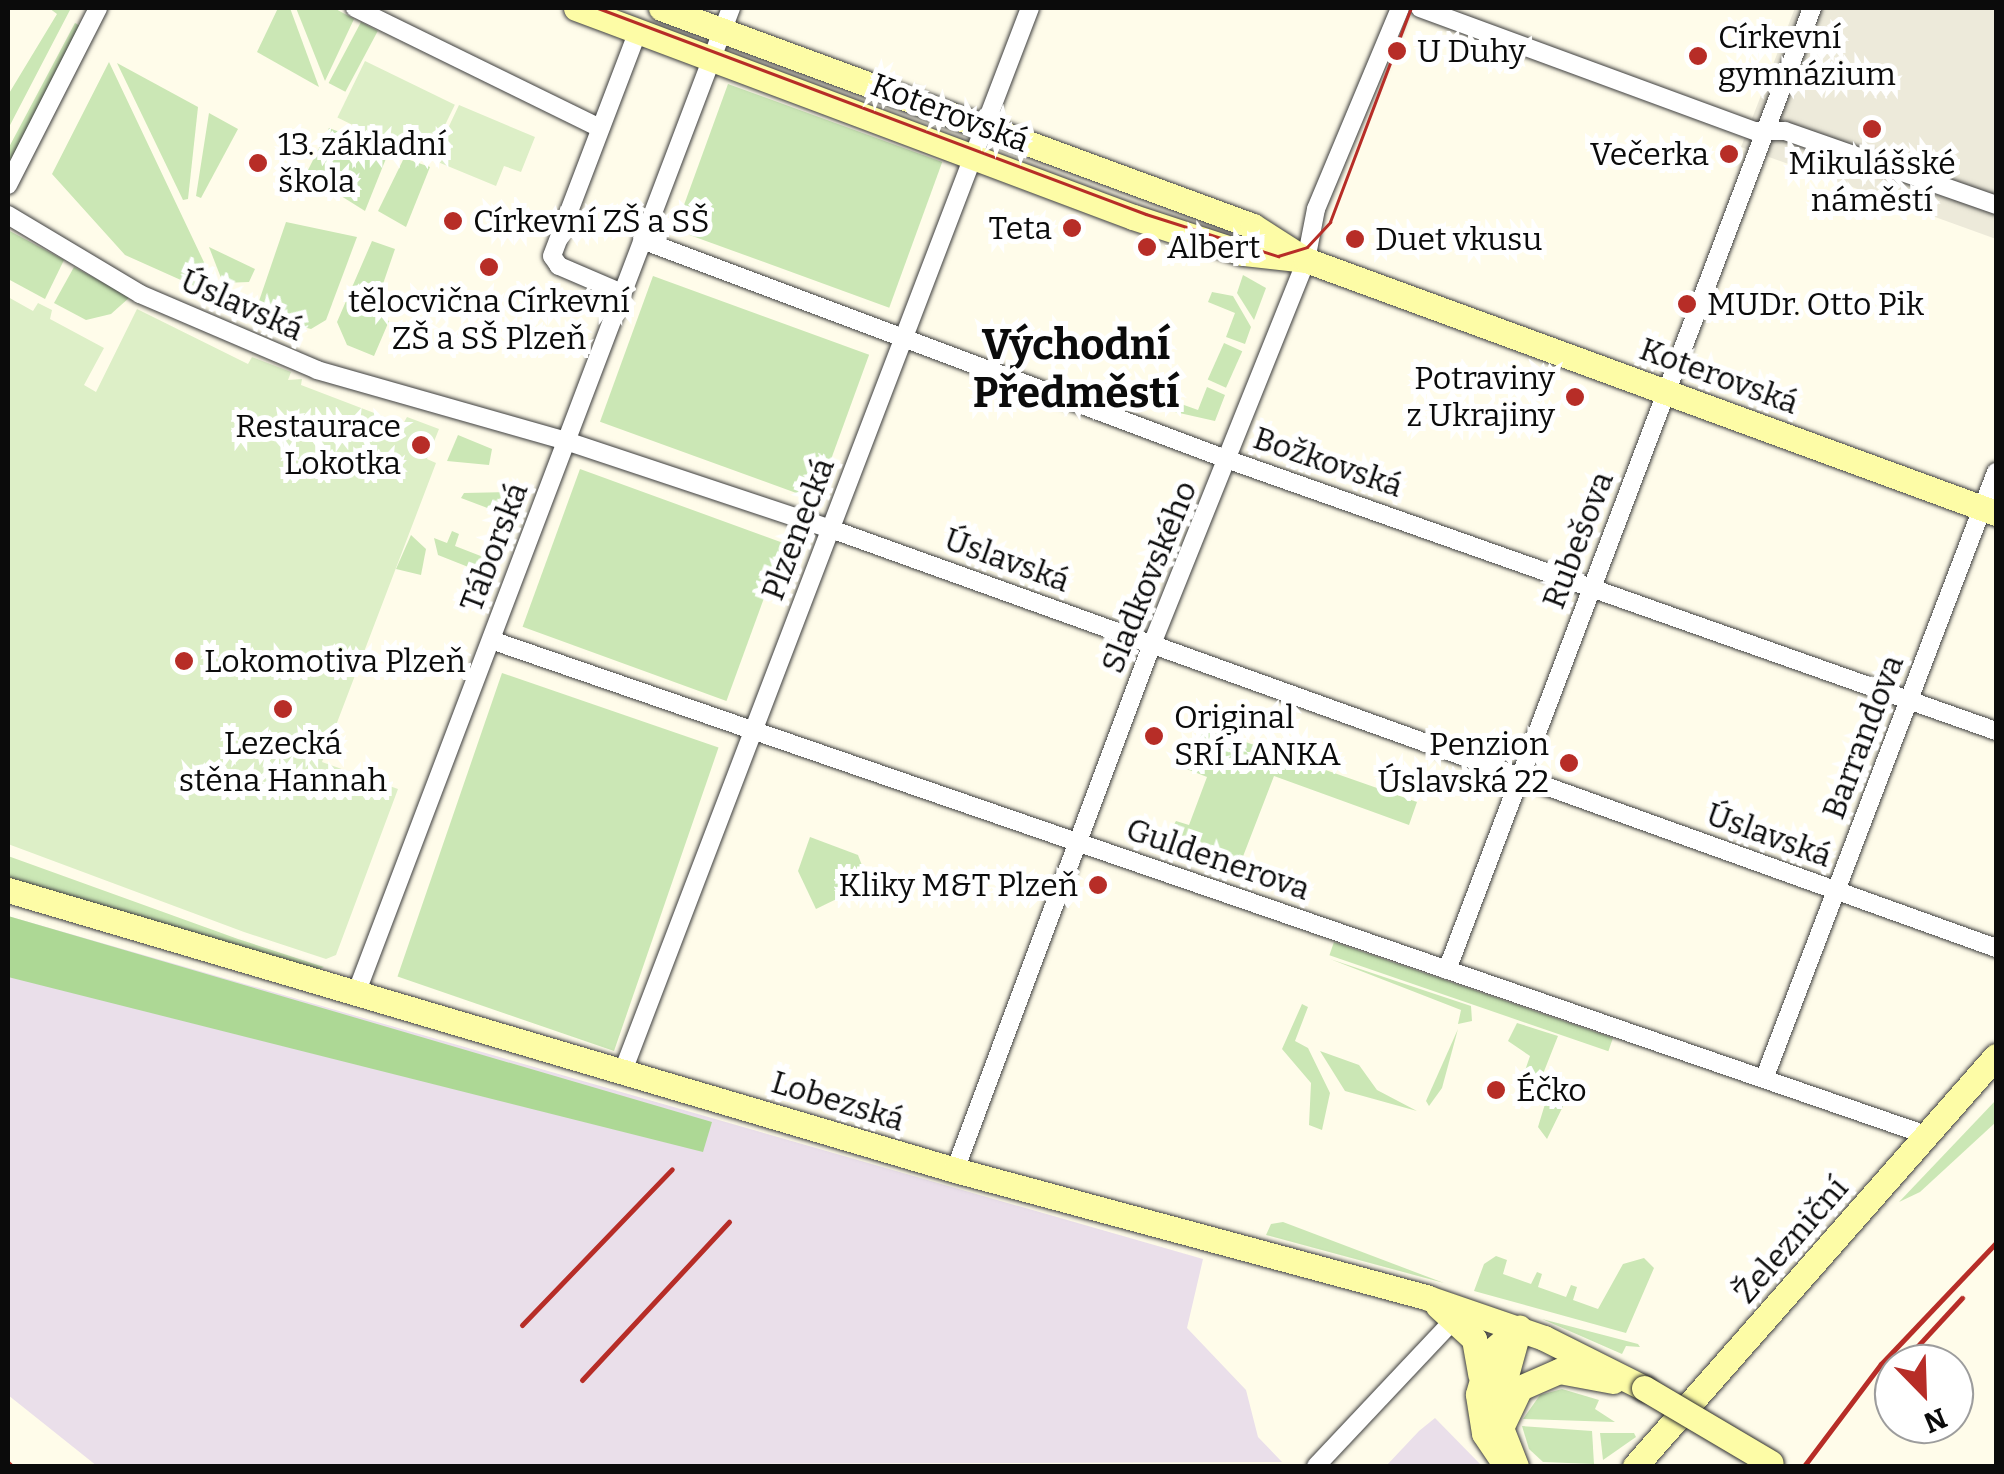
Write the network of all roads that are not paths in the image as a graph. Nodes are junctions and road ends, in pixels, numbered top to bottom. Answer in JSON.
{"nodes":[{"id":1,"x":98,"y":8,"type":"edge"},
{"id":2,"x":355,"y":8,"type":"edge"},
{"id":3,"x":576,"y":8,"type":"edge"},
{"id":4,"x":661,"y":8,"type":"edge"},
{"id":5,"x":1030,"y":8,"type":"edge"},
{"id":6,"x":1400,"y":8,"type":"edge"},
{"id":7,"x":1420,"y":8,"type":"edge"},
{"id":8,"x":1812,"y":8,"type":"edge"},
{"id":9,"x":726,"y":19,"type":"edge"},
{"id":10,"x":638,"y":31,"type":"junction"},
{"id":11,"x":712,"y":58,"type":"junction"},
{"id":12,"x":600,"y":128,"type":"junction"},
{"id":13,"x":984,"y":128,"type":"junction"},
{"id":14,"x":1765,"y":132,"type":"junction"},
{"id":15,"x":972,"y":157,"type":"junction"},
{"id":16,"x":8,"y":185,"type":"edge"},
{"id":17,"x":1996,"y":205,"type":"edge"},
{"id":18,"x":8,"y":215,"type":"edge"},
{"id":19,"x":642,"y":240,"type":"junction"},
{"id":20,"x":1306,"y":260,"type":"junction"},
{"id":21,"x":622,"y":294,"type":"junction"},
{"id":22,"x":902,"y":340,"type":"junction"},
{"id":23,"x":1666,"y":392,"type":"junction"},
{"id":24,"x":566,"y":440,"type":"junction"},
{"id":25,"x":1230,"y":460,"type":"junction"},
{"id":26,"x":1996,"y":472,"type":"edge"},
{"id":27,"x":1990,"y":510,"type":"edge"},
{"id":28,"x":830,"y":529,"type":"junction"},
{"id":29,"x":1593,"y":587,"type":"junction"},
{"id":30,"x":490,"y":640,"type":"junction"},
{"id":31,"x":1152,"y":644,"type":"junction"},
{"id":32,"x":1909,"y":701,"type":"junction"},
{"id":33,"x":753,"y":730,"type":"junction"},
{"id":34,"x":1996,"y":731,"type":"edge"},
{"id":35,"x":1520,"y":777,"type":"junction"},
{"id":36,"x":1080,"y":843,"type":"junction"},
{"id":37,"x":8,"y":890,"type":"edge"},
{"id":38,"x":1836,"y":891,"type":"junction"},
{"id":39,"x":1996,"y":948,"type":"edge"},
{"id":40,"x":1448,"y":970,"type":"junction"},
{"id":41,"x":357,"y":991,"type":"junction"},
{"id":42,"x":1996,"y":1056,"type":"edge"},
{"id":43,"x":623,"y":1071,"type":"junction"},
{"id":44,"x":1764,"y":1080,"type":"junction"},
{"id":45,"x":1926,"y":1135,"type":"junction"},
{"id":46,"x":955,"y":1170,"type":"junction"},
{"id":47,"x":1459,"y":1314,"type":"junction"},
{"id":48,"x":1508,"y":1324,"type":"junction"},
{"id":49,"x":1644,"y":1388,"type":"junction"},
{"id":50,"x":1478,"y":1394,"type":"junction"},
{"id":51,"x":1316,"y":1466,"type":"edge"},
{"id":52,"x":1513,"y":1466,"type":"edge"},
{"id":53,"x":1635,"y":1466,"type":"edge"},
{"id":54,"x":1776,"y":1466,"type":"edge"}],
"edges":[{"from":1,"to":16,"type":"street"},
{"from":2,"to":12,"type":"street"},
{"from":3,"to":10,"type":"street","name":"Koterovská"},
{"from":4,"to":9,"type":"street","name":"Koterovská"},
{"from":5,"to":13,"type":"street","name":"Plzenecká"},
{"from":6,"to":20,"type":"street","name":"Sladkovského"},
{"from":7,"to":14,"type":"street"},
{"from":8,"to":14,"type":"street"},
{"from":9,"to":11,"type":"street","name":"Táborská"},
{"from":9,"to":13,"type":"street","name":"Koterovská"},
{"from":10,"to":11,"type":"street","name":"Koterovská"},
{"from":10,"to":12,"type":"street"},
{"from":11,"to":15,"type":"street","name":"Koterovská"},
{"from":11,"to":19,"type":"street","name":"Táborská"},
{"from":12,"to":21,"type":"street"},
{"from":13,"to":15,"type":"street","name":"Plzenecká"},
{"from":13,"to":20,"type":"street","name":"Koterovská"},
{"from":14,"to":17,"type":"street"},
{"from":14,"to":23,"type":"street","name":"Rubešova"},
{"from":15,"to":20,"type":"street","name":"Koterovská"},
{"from":15,"to":22,"type":"street","name":"Plzenecká"},
{"from":18,"to":24,"type":"street","name":"Úslavská"},
{"from":19,"to":21,"type":"street","name":"Táborská"},
{"from":19,"to":22,"type":"street","name":"Božkovská"},
{"from":20,"to":23,"type":"street","name":"Koterovská"},
{"from":20,"to":25,"type":"street","name":"Sladkovského"},
{"from":21,"to":24,"type":"street","name":"Táborská"},
{"from":22,"to":25,"type":"street","name":"Božkovská"},
{"from":22,"to":28,"type":"street","name":"Plzenecká"},
{"from":23,"to":27,"type":"street","name":"Koterovská"},
{"from":23,"to":29,"type":"street","name":"Rubešova"},
{"from":24,"to":28,"type":"street","name":"Úslavská"},
{"from":24,"to":30,"type":"street","name":"Táborská"},
{"from":25,"to":29,"type":"street","name":"Božkovská"},
{"from":25,"to":31,"type":"street","name":"Sladkovského"},
{"from":26,"to":27,"type":"street","name":"Barrandova"},
{"from":27,"to":32,"type":"street","name":"Barrandova"},
{"from":28,"to":31,"type":"street","name":"Úslavská"},
{"from":28,"to":33,"type":"street","name":"Plzenecká"},
{"from":29,"to":32,"type":"street","name":"Božkovská"},
{"from":29,"to":35,"type":"street","name":"Rubešova"},
{"from":30,"to":33,"type":"street","name":"Guldenerova"},
{"from":30,"to":41,"type":"street","name":"Táborská"},
{"from":31,"to":35,"type":"street","name":"Úslavská"},
{"from":31,"to":36,"type":"street","name":"Sladkovského"},
{"from":32,"to":34,"type":"street","name":"Božkovská"},
{"from":32,"to":38,"type":"street","name":"Barrandova"},
{"from":33,"to":36,"type":"street","name":"Guldenerova"},
{"from":33,"to":43,"type":"street","name":"Plzenecká"},
{"from":35,"to":38,"type":"street","name":"Úslavská"},
{"from":35,"to":40,"type":"street","name":"Rubešova"},
{"from":36,"to":40,"type":"street","name":"Guldenerova"},
{"from":36,"to":46,"type":"street","name":"Sladkovského"},
{"from":37,"to":41,"type":"street","name":"Lobezská"},
{"from":38,"to":39,"type":"street","name":"Úslavská"},
{"from":38,"to":44,"type":"street","name":"Barrandova"},
{"from":40,"to":44,"type":"street","name":"Guldenerova"},
{"from":41,"to":43,"type":"street","name":"Lobezská"},
{"from":42,"to":45,"type":"street","name":"Železniční"},
{"from":43,"to":46,"type":"street","name":"Lobezská"},
{"from":44,"to":45,"type":"street","name":"Guldenerova"},
{"from":45,"to":53,"type":"street","name":"Železniční"},
{"from":46,"to":47,"type":"street","name":"Lobezská"},
{"from":47,"to":48,"type":"street","name":"Lobezská"},
{"from":47,"to":50,"type":"street"},
{"from":47,"to":51,"type":"street"},
{"from":48,"to":49,"type":"street","name":"Lobezská"},
{"from":48,"to":50,"type":"street"},
{"from":48,"to":52,"type":"street"},
{"from":49,"to":52,"type":"street"},
{"from":49,"to":54,"type":"street","bridge":true},
{"from":50,"to":52,"type":"street"}]}
